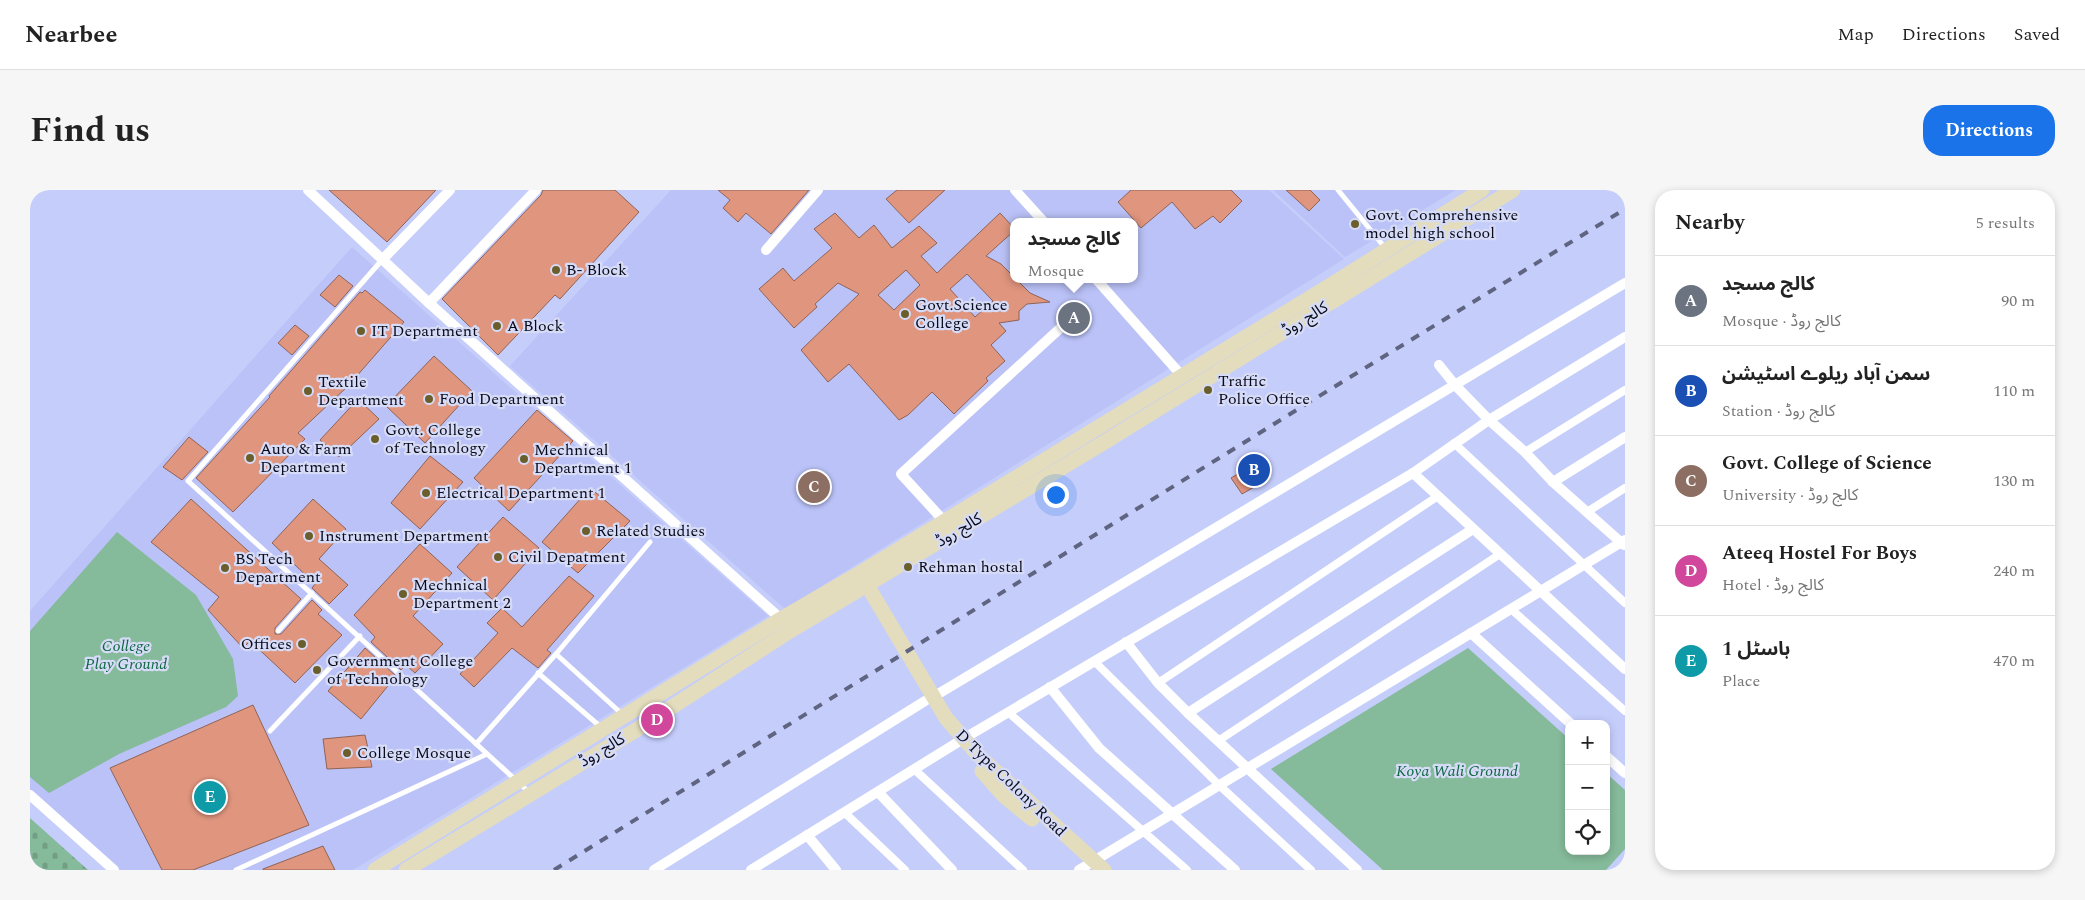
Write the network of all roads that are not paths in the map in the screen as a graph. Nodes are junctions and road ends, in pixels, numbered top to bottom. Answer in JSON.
{"nodes":[{"id":1,"x":308,"y":190,"type":"edge"},
{"id":2,"x":450,"y":190,"type":"edge"},
{"id":3,"x":536,"y":190,"type":"edge"},
{"id":4,"x":818,"y":190,"type":"edge"},
{"id":5,"x":1015,"y":190,"type":"edge"},
{"id":6,"x":1338,"y":190,"type":"edge"},
{"id":7,"x":1482,"y":190,"type":"edge"},
{"id":8,"x":1513,"y":190,"type":"edge"},
{"id":9,"x":1040,"y":218,"type":"edge"},
{"id":10,"x":1387,"y":249,"type":"junction"},
{"id":11,"x":766,"y":250,"type":"dead end"},
{"id":12,"x":382,"y":260,"type":"junction"},
{"id":13,"x":1100,"y":283,"type":"edge"},
{"id":14,"x":1625,"y":283,"type":"edge"},
{"id":15,"x":429,"y":303,"type":"junction"},
{"id":16,"x":1067,"y":322,"type":"dead end"},
{"id":17,"x":1625,"y":337,"type":"edge"},
{"id":18,"x":1439,"y":365,"type":"dead end"},
{"id":19,"x":1182,"y":376,"type":"junction"},
{"id":20,"x":1455,"y":385,"type":"junction"},
{"id":21,"x":1625,"y":390,"type":"edge"},
{"id":22,"x":1489,"y":420,"type":"junction"},
{"id":23,"x":1625,"y":437,"type":"edge"},
{"id":24,"x":1454,"y":443,"type":"junction"},
{"id":25,"x":1525,"y":452,"type":"junction"},
{"id":26,"x":1413,"y":473,"type":"junction"},
{"id":27,"x":1553,"y":482,"type":"junction"},
{"id":28,"x":1625,"y":488,"type":"edge"},
{"id":29,"x":1438,"y":496,"type":"junction"},
{"id":30,"x":1587,"y":512,"type":"junction"},
{"id":31,"x":944,"y":521,"type":"junction"},
{"id":32,"x":1473,"y":529,"type":"junction"},
{"id":33,"x":650,"y":542,"type":"dead end"},
{"id":34,"x":1624,"y":543,"type":"edge"},
{"id":35,"x":1500,"y":554,"type":"junction"},
{"id":36,"x":1582,"y":564,"type":"junction"},
{"id":37,"x":863,"y":587,"type":"junction"},
{"id":38,"x":1539,"y":592,"type":"junction"},
{"id":39,"x":312,"y":593,"type":"junction"},
{"id":40,"x":1625,"y":603,"type":"edge"},
{"id":41,"x":1511,"y":609,"type":"junction"},
{"id":42,"x":781,"y":619,"type":"junction"},
{"id":43,"x":278,"y":631,"type":"dead end"},
{"id":44,"x":1471,"y":633,"type":"junction"},
{"id":45,"x":360,"y":636,"type":"junction"},
{"id":46,"x":1126,"y":642,"type":"junction"},
{"id":47,"x":556,"y":654,"type":"junction"},
{"id":48,"x":1094,"y":661,"type":"junction"},
{"id":49,"x":1625,"y":669,"type":"edge"},
{"id":50,"x":538,"y":673,"type":"junction"},
{"id":51,"x":1158,"y":683,"type":"junction"},
{"id":52,"x":1050,"y":688,"type":"junction"},
{"id":53,"x":929,"y":699,"type":"junction"},
{"id":54,"x":1625,"y":711,"type":"edge"},
{"id":55,"x":1008,"y":712,"type":"junction"},
{"id":56,"x":1188,"y":713,"type":"junction"},
{"id":57,"x":624,"y":716,"type":"junction"},
{"id":58,"x":1567,"y":720,"type":"edge"},
{"id":59,"x":603,"y":728,"type":"junction"},
{"id":60,"x":270,"y":731,"type":"dead end"},
{"id":61,"x":960,"y":741,"type":"junction"},
{"id":62,"x":1218,"y":741,"type":"junction"},
{"id":63,"x":476,"y":744,"type":"junction"},
{"id":64,"x":487,"y":754,"type":"junction"},
{"id":65,"x":1610,"y":760,"type":"edge"},
{"id":66,"x":914,"y":769,"type":"junction"},
{"id":67,"x":1246,"y":769,"type":"junction"},
{"id":68,"x":1625,"y":773,"type":"edge"},
{"id":69,"x":516,"y":781,"type":"junction"},
{"id":70,"x":1219,"y":785,"type":"junction"},
{"id":71,"x":878,"y":792,"type":"junction"},
{"id":72,"x":530,"y":793,"type":"junction"},
{"id":73,"x":30,"y":795,"type":"edge"},
{"id":74,"x":844,"y":812,"type":"junction"},
{"id":75,"x":1173,"y":813,"type":"junction"},
{"id":76,"x":1144,"y":832,"type":"junction"},
{"id":77,"x":807,"y":835,"type":"junction"},
{"id":78,"x":1091,"y":867,"type":"edge"},
{"id":79,"x":833,"y":869,"type":"edge"},
{"id":80,"x":114,"y":870,"type":"edge"},
{"id":81,"x":236,"y":870,"type":"edge"},
{"id":82,"x":374,"y":870,"type":"edge"},
{"id":83,"x":406,"y":870,"type":"edge"},
{"id":84,"x":654,"y":870,"type":"edge"},
{"id":85,"x":751,"y":870,"type":"edge"},
{"id":86,"x":904,"y":870,"type":"edge"},
{"id":87,"x":952,"y":870,"type":"edge"},
{"id":88,"x":1023,"y":870,"type":"edge"},
{"id":89,"x":1187,"y":870,"type":"edge"},
{"id":90,"x":1235,"y":870,"type":"edge"},
{"id":91,"x":1311,"y":870,"type":"edge"},
{"id":92,"x":1357,"y":870,"type":"edge"}],
"edges":[{"from":1,"to":12,"type":"street"},
{"from":2,"to":12,"type":"street"},
{"from":3,"to":15,"type":"street"},
{"from":4,"to":11,"type":"street"},
{"from":5,"to":9,"type":"street"},
{"from":6,"to":10,"type":"lane"},
{"from":7,"to":10,"type":"main road","name":"کالج روڈ"},
{"from":8,"to":37,"type":"main road","name":"کالج روڈ"},
{"from":10,"to":19,"type":"main road","name":"کالج روڈ"},
{"from":12,"to":15,"type":"street"},
{"from":12,"to":39,"type":"lane"},
{"from":13,"to":19,"type":"street"},
{"from":14,"to":20,"type":"street"},
{"from":15,"to":42,"type":"street"},
{"from":16,"to":31,"type":"street"},
{"from":17,"to":22,"type":"street"},
{"from":18,"to":20,"type":"street"},
{"from":19,"to":31,"type":"main road","name":"کالج روڈ"},
{"from":20,"to":22,"type":"street"},
{"from":20,"to":53,"type":"street"},
{"from":21,"to":25,"type":"street"},
{"from":22,"to":24,"type":"street"},
{"from":22,"to":25,"type":"street"},
{"from":23,"to":27,"type":"street"},
{"from":24,"to":26,"type":"street"},
{"from":24,"to":36,"type":"street"},
{"from":25,"to":27,"type":"street"},
{"from":26,"to":29,"type":"street"},
{"from":26,"to":46,"type":"street"},
{"from":27,"to":30,"type":"street"},
{"from":28,"to":30,"type":"street"},
{"from":29,"to":32,"type":"street"},
{"from":29,"to":51,"type":"street"},
{"from":30,"to":34,"type":"street"},
{"from":31,"to":42,"type":"main road","name":"کالج روڈ"},
{"from":32,"to":35,"type":"street"},
{"from":32,"to":56,"type":"street"},
{"from":33,"to":47,"type":"lane"},
{"from":34,"to":36,"type":"street"},
{"from":35,"to":38,"type":"street"},
{"from":35,"to":62,"type":"street"},
{"from":36,"to":38,"type":"street"},
{"from":36,"to":40,"type":"street"},
{"from":37,"to":53,"type":"main road","name":"D Type Colony Road"},
{"from":37,"to":72,"type":"main road","name":"کالج روڈ"},
{"from":38,"to":41,"type":"street"},
{"from":38,"to":49,"type":"street"},
{"from":39,"to":43,"type":"lane"},
{"from":39,"to":45,"type":"lane"},
{"from":41,"to":44,"type":"street"},
{"from":41,"to":54,"type":"street"},
{"from":42,"to":57,"type":"main road","name":"کالج روڈ"},
{"from":44,"to":58,"type":"street"},
{"from":44,"to":67,"type":"street"},
{"from":45,"to":60,"type":"lane"},
{"from":45,"to":63,"type":"lane"},
{"from":46,"to":48,"type":"street"},
{"from":46,"to":51,"type":"street"},
{"from":47,"to":50,"type":"lane"},
{"from":47,"to":57,"type":"lane"},
{"from":48,"to":52,"type":"street"},
{"from":48,"to":70,"type":"street"},
{"from":50,"to":59,"type":"lane"},
{"from":50,"to":63,"type":"lane"},
{"from":51,"to":56,"type":"street"},
{"from":52,"to":55,"type":"street"},
{"from":52,"to":75,"type":"street"},
{"from":53,"to":61,"type":"main road","name":"D Type Colony Road"},
{"from":53,"to":84,"type":"street"},
{"from":55,"to":61,"type":"street"},
{"from":55,"to":76,"type":"street"},
{"from":56,"to":62,"type":"street"},
{"from":57,"to":59,"type":"main road","name":"کالج روڈ"},
{"from":59,"to":69,"type":"main road","name":"کالج روڈ"},
{"from":61,"to":66,"type":"street"},
{"from":61,"to":78,"type":"main road","name":"D Type Colony Road"},
{"from":62,"to":67,"type":"street"},
{"from":63,"to":64,"type":"lane"},
{"from":64,"to":69,"type":"lane"},
{"from":64,"to":81,"type":"lane"},
{"from":65,"to":68,"type":"street"},
{"from":66,"to":71,"type":"street"},
{"from":66,"to":88,"type":"street"},
{"from":67,"to":70,"type":"street"},
{"from":67,"to":92,"type":"street"},
{"from":69,"to":72,"type":"lane"},
{"from":69,"to":82,"type":"main road","name":"کالج روڈ"},
{"from":70,"to":75,"type":"street"},
{"from":70,"to":91,"type":"street"},
{"from":71,"to":74,"type":"street"},
{"from":71,"to":87,"type":"street"},
{"from":72,"to":83,"type":"main road","name":"کالج روڈ"},
{"from":73,"to":80,"type":"street"},
{"from":74,"to":77,"type":"street"},
{"from":74,"to":86,"type":"street"},
{"from":75,"to":76,"type":"street"},
{"from":75,"to":90,"type":"street"},
{"from":76,"to":78,"type":"street"},
{"from":76,"to":89,"type":"street"},
{"from":77,"to":79,"type":"street"},
{"from":77,"to":85,"type":"street"}]}
